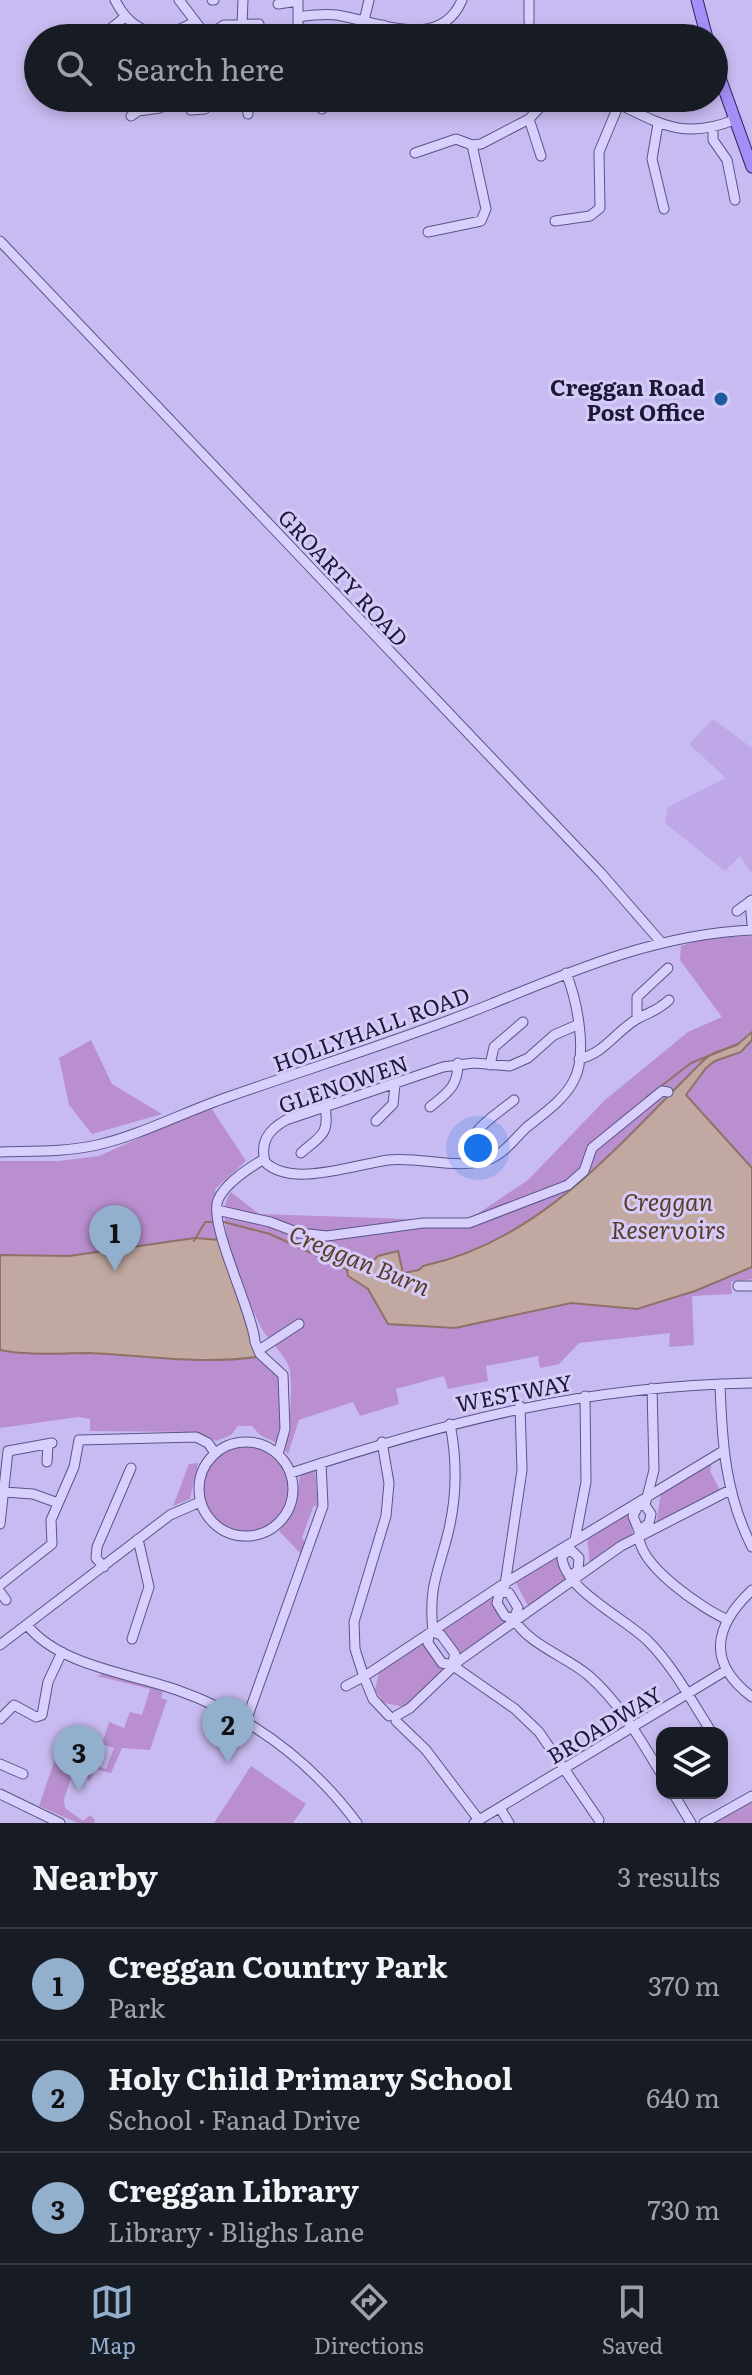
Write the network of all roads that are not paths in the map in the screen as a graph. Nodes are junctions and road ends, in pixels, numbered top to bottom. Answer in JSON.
{"nodes":[{"id":1,"x":115,"y":0,"type":"edge"},
{"id":2,"x":243,"y":0,"type":"edge"},
{"id":3,"x":298,"y":0,"type":"edge"},
{"id":4,"x":369,"y":0,"type":"edge"},
{"id":5,"x":462,"y":0,"type":"edge"},
{"id":6,"x":529,"y":0,"type":"edge"},
{"id":7,"x":697,"y":0,"type":"edge"},
{"id":8,"x":185,"y":2,"type":"edge"},
{"id":9,"x":278,"y":4,"type":"dead end"},
{"id":10,"x":125,"y":17,"type":"junction"},
{"id":11,"x":299,"y":17,"type":"junction"},
{"id":12,"x":195,"y":21,"type":"junction"},
{"id":13,"x":364,"y":21,"type":"junction"},
{"id":14,"x":528,"y":23,"type":"dead end"},
{"id":15,"x":115,"y":24,"type":"edge"},
{"id":16,"x":136,"y":24,"type":"edge"},
{"id":17,"x":190,"y":24,"type":"edge"},
{"id":18,"x":197,"y":24,"type":"edge"},
{"id":19,"x":242,"y":24,"type":"joint"},
{"id":20,"x":259,"y":24,"type":"dead end"},
{"id":21,"x":299,"y":24,"type":"edge"},
{"id":22,"x":378,"y":24,"type":"edge"},
{"id":23,"x":445,"y":24,"type":"edge"},
{"id":24,"x":703,"y":24,"type":"edge"},
{"id":25,"x":728,"y":102,"type":"edge"},
{"id":26,"x":536,"y":112,"type":"edge"},
{"id":27,"x":616,"y":112,"type":"edge"},
{"id":28,"x":635,"y":112,"type":"edge"},
{"id":29,"x":529,"y":119,"type":"junction"},
{"id":30,"x":734,"y":120,"type":"junction"},
{"id":31,"x":658,"y":124,"type":"junction"},
{"id":32,"x":713,"y":129,"type":"junction"},
{"id":33,"x":472,"y":145,"type":"junction"},
{"id":34,"x":415,"y":153,"type":"dead end"},
{"id":35,"x":541,"y":156,"type":"dead end"},
{"id":36,"x":752,"y":167,"type":"edge"},
{"id":37,"x":735,"y":200,"type":"dead end"},
{"id":38,"x":664,"y":209,"type":"dead end"},
{"id":39,"x":555,"y":221,"type":"dead end"},
{"id":40,"x":428,"y":232,"type":"dead end"},
{"id":41,"x":0,"y":241,"type":"edge"},
{"id":42,"x":751,"y":901,"type":"edge"},
{"id":43,"x":737,"y":911,"type":"dead end"},
{"id":44,"x":752,"y":927,"type":"edge"},
{"id":45,"x":660,"y":941,"type":"junction"},
{"id":46,"x":668,"y":968,"type":"dead end"},
{"id":47,"x":566,"y":973,"type":"junction"},
{"id":48,"x":669,"y":1000,"type":"dead end"},
{"id":49,"x":637,"y":1019,"type":"junction"},
{"id":50,"x":523,"y":1022,"type":"dead end"},
{"id":51,"x":577,"y":1025,"type":"junction"},
{"id":52,"x":579,"y":1059,"type":"junction"},
{"id":53,"x":458,"y":1063,"type":"junction"},
{"id":54,"x":490,"y":1065,"type":"junction"},
{"id":55,"x":395,"y":1085,"type":"junction"},
{"id":56,"x":668,"y":1092,"type":"dead end"},
{"id":57,"x":514,"y":1100,"type":"dead end"},
{"id":58,"x":325,"y":1107,"type":"junction"},
{"id":59,"x":430,"y":1107,"type":"dead end"},
{"id":60,"x":376,"y":1121,"type":"dead end"},
{"id":61,"x":0,"y":1152,"type":"edge"},
{"id":62,"x":301,"y":1153,"type":"dead end"},
{"id":63,"x":264,"y":1159,"type":"junction"},
{"id":64,"x":468,"y":1162,"type":"junction"},
{"id":65,"x":219,"y":1218,"type":"junction"},
{"id":66,"x":738,"y":1286,"type":"dead end"},
{"id":67,"x":752,"y":1286,"type":"edge"},
{"id":68,"x":299,"y":1324,"type":"dead end"},
{"id":69,"x":259,"y":1350,"type":"junction"},
{"id":70,"x":752,"y":1383,"type":"edge"},
{"id":71,"x":720,"y":1384,"type":"junction"},
{"id":72,"x":652,"y":1388,"type":"junction"},
{"id":73,"x":585,"y":1396,"type":"junction"},
{"id":74,"x":520,"y":1406,"type":"junction"},
{"id":75,"x":450,"y":1424,"type":"junction"},
{"id":76,"x":382,"y":1442,"type":"junction"},
{"id":77,"x":723,"y":1451,"type":"junction"},
{"id":78,"x":215,"y":1453,"type":"junction"},
{"id":79,"x":278,"y":1454,"type":"junction"},
{"id":80,"x":47,"y":1462,"type":"dead end"},
{"id":81,"x":321,"y":1463,"type":"junction"},
{"id":82,"x":131,"y":1468,"type":"dead end"},
{"id":83,"x":291,"y":1473,"type":"junction"},
{"id":84,"x":730,"y":1490,"type":"junction"},
{"id":85,"x":4,"y":1492,"type":"junction"},
{"id":86,"x":647,"y":1500,"type":"junction"},
{"id":87,"x":200,"y":1502,"type":"junction"},
{"id":88,"x":58,"y":1503,"type":"junction"},
{"id":89,"x":0,"y":1524,"type":"edge"},
{"id":90,"x":11,"y":1526,"type":"dead end"},
{"id":91,"x":639,"y":1534,"type":"junction"},
{"id":92,"x":138,"y":1539,"type":"junction"},
{"id":93,"x":574,"y":1545,"type":"junction"},
{"id":94,"x":752,"y":1547,"type":"edge"},
{"id":95,"x":104,"y":1567,"type":"junction"},
{"id":96,"x":573,"y":1577,"type":"junction"},
{"id":97,"x":0,"y":1585,"type":"edge"},
{"id":98,"x":505,"y":1586,"type":"junction"},
{"id":99,"x":752,"y":1590,"type":"edge"},
{"id":100,"x":514,"y":1619,"type":"junction"},
{"id":101,"x":728,"y":1620,"type":"junction"},
{"id":102,"x":27,"y":1625,"type":"junction"},
{"id":103,"x":433,"y":1631,"type":"junction"},
{"id":104,"x":132,"y":1639,"type":"dead end"},
{"id":105,"x":0,"y":1645,"type":"edge"},
{"id":106,"x":62,"y":1652,"type":"junction"},
{"id":107,"x":453,"y":1666,"type":"junction"},
{"id":108,"x":725,"y":1671,"type":"junction"},
{"id":109,"x":365,"y":1677,"type":"junction"},
{"id":110,"x":346,"y":1686,"type":"dead end"},
{"id":111,"x":688,"y":1695,"type":"junction"},
{"id":112,"x":752,"y":1697,"type":"edge"},
{"id":113,"x":394,"y":1717,"type":"junction"},
{"id":114,"x":0,"y":1719,"type":"edge"},
{"id":115,"x":246,"y":1721,"type":"junction"},
{"id":116,"x":633,"y":1727,"type":"junction"},
{"id":117,"x":708,"y":1727,"type":"edge"},
{"id":118,"x":0,"y":1764,"type":"edge"},
{"id":119,"x":656,"y":1765,"type":"edge"},
{"id":120,"x":565,"y":1768,"type":"junction"},
{"id":121,"x":23,"y":1774,"type":"dead end"},
{"id":122,"x":0,"y":1794,"type":"edge"},
{"id":123,"x":752,"y":1796,"type":"edge"},
{"id":124,"x":677,"y":1799,"type":"edge"},
{"id":125,"x":500,"y":1808,"type":"junction"},
{"id":126,"x":599,"y":1820,"type":"dead end"},
{"id":127,"x":477,"y":1822,"type":"edge"},
{"id":128,"x":60,"y":1823,"type":"edge"},
{"id":129,"x":357,"y":1823,"type":"edge"},
{"id":130,"x":509,"y":1823,"type":"edge"},
{"id":131,"x":691,"y":1823,"type":"edge"},
{"id":132,"x":704,"y":1823,"type":"edge"}],
"edges":[{"from":1,"to":10,"type":"street"},
{"from":2,"to":19,"type":"street"},
{"from":3,"to":9,"type":"street"},
{"from":3,"to":11,"type":"street"},
{"from":4,"to":13,"type":"street"},
{"from":5,"to":23,"type":"street"},
{"from":6,"to":14,"type":"street"},
{"from":7,"to":24,"type":"main road"},
{"from":8,"to":12,"type":"street"},
{"from":10,"to":15,"type":"street"},
{"from":10,"to":16,"type":"street"},
{"from":11,"to":13,"type":"street"},
{"from":11,"to":21,"type":"street"},
{"from":12,"to":17,"type":"street"},
{"from":12,"to":18,"type":"street"},
{"from":13,"to":22,"type":"street"},
{"from":19,"to":20,"type":"street"},
{"from":25,"to":30,"type":"main road"},
{"from":26,"to":29,"type":"street"},
{"from":27,"to":39,"type":"street"},
{"from":28,"to":31,"type":"street"},
{"from":29,"to":33,"type":"street"},
{"from":29,"to":35,"type":"street"},
{"from":30,"to":32,"type":"street"},
{"from":30,"to":36,"type":"main road"},
{"from":31,"to":32,"type":"street"},
{"from":31,"to":38,"type":"street"},
{"from":32,"to":37,"type":"street"},
{"from":33,"to":34,"type":"street"},
{"from":33,"to":40,"type":"street"},
{"from":41,"to":45,"type":"street","name":"GROARTY ROAD"},
{"from":42,"to":43,"type":"street"},
{"from":42,"to":44,"type":"street"},
{"from":44,"to":45,"type":"street","name":"HOLLYHALL ROAD"},
{"from":45,"to":47,"type":"street","name":"HOLLYHALL ROAD"},
{"from":46,"to":49,"type":"street"},
{"from":47,"to":51,"type":"street"},
{"from":47,"to":61,"type":"street","name":"HOLLYHALL ROAD"},
{"from":48,"to":49,"type":"street"},
{"from":49,"to":52,"type":"street"},
{"from":50,"to":54,"type":"street"},
{"from":51,"to":52,"type":"street"},
{"from":51,"to":54,"type":"street","name":"GLENOWEN"},
{"from":52,"to":64,"type":"street"},
{"from":53,"to":54,"type":"street","name":"GLENOWEN"},
{"from":53,"to":55,"type":"street","name":"GLENOWEN"},
{"from":53,"to":59,"type":"street"},
{"from":55,"to":58,"type":"street","name":"GLENOWEN"},
{"from":55,"to":60,"type":"street"},
{"from":56,"to":65,"type":"street"},
{"from":57,"to":64,"type":"street"},
{"from":58,"to":62,"type":"street"},
{"from":58,"to":63,"type":"street","name":"GLENOWEN"},
{"from":63,"to":64,"type":"street"},
{"from":63,"to":65,"type":"street"},
{"from":65,"to":69,"type":"street"},
{"from":66,"to":67,"type":"street"},
{"from":68,"to":69,"type":"street"},
{"from":69,"to":79,"type":"street"},
{"from":70,"to":71,"type":"street","name":"WESTWAY"},
{"from":71,"to":72,"type":"street","name":"WESTWAY"},
{"from":71,"to":77,"type":"street"},
{"from":72,"to":73,"type":"street","name":"WESTWAY"},
{"from":72,"to":86,"type":"street"},
{"from":73,"to":74,"type":"street","name":"WESTWAY"},
{"from":73,"to":93,"type":"street"},
{"from":74,"to":75,"type":"street","name":"WESTWAY"},
{"from":74,"to":98,"type":"street"},
{"from":75,"to":76,"type":"street","name":"WESTWAY"},
{"from":75,"to":103,"type":"street"},
{"from":76,"to":81,"type":"street","name":"WESTWAY"},
{"from":76,"to":109,"type":"street"},
{"from":77,"to":84,"type":"street"},
{"from":77,"to":86,"type":"street"},
{"from":78,"to":79,"type":"street"},
{"from":78,"to":87,"type":"street"},
{"from":78,"to":88,"type":"street"},
{"from":79,"to":83,"type":"street"},
{"from":80,"to":85,"type":"street"},
{"from":81,"to":83,"type":"street","name":"WESTWAY"},
{"from":81,"to":115,"type":"street"},
{"from":82,"to":95,"type":"street"},
{"from":83,"to":87,"type":"street"},
{"from":84,"to":91,"type":"street"},
{"from":84,"to":94,"type":"street"},
{"from":85,"to":88,"type":"street"},
{"from":85,"to":89,"type":"street"},
{"from":86,"to":91,"type":"street"},
{"from":86,"to":91,"type":"street"},
{"from":86,"to":93,"type":"street"},
{"from":87,"to":92,"type":"street"},
{"from":88,"to":97,"type":"street"},
{"from":89,"to":90,"type":"street"},
{"from":91,"to":96,"type":"street"},
{"from":91,"to":101,"type":"street"},
{"from":92,"to":95,"type":"street"},
{"from":92,"to":104,"type":"street"},
{"from":93,"to":96,"type":"street"},
{"from":93,"to":96,"type":"street"},
{"from":93,"to":98,"type":"street"},
{"from":95,"to":102,"type":"street"},
{"from":96,"to":100,"type":"street"},
{"from":96,"to":111,"type":"street"},
{"from":98,"to":100,"type":"street"},
{"from":98,"to":103,"type":"street"},
{"from":99,"to":101,"type":"street"},
{"from":100,"to":107,"type":"street"},
{"from":100,"to":116,"type":"street"},
{"from":101,"to":108,"type":"street"},
{"from":102,"to":105,"type":"street"},
{"from":102,"to":106,"type":"street"},
{"from":103,"to":107,"type":"street"},
{"from":103,"to":107,"type":"street"},
{"from":103,"to":109,"type":"street"},
{"from":106,"to":114,"type":"street"},
{"from":106,"to":115,"type":"street"},
{"from":107,"to":113,"type":"street"},
{"from":107,"to":120,"type":"street"},
{"from":108,"to":111,"type":"street","name":"BROADWAY"},
{"from":108,"to":112,"type":"street"},
{"from":109,"to":110,"type":"street"},
{"from":109,"to":113,"type":"street"},
{"from":111,"to":116,"type":"street","name":"BROADWAY"},
{"from":111,"to":117,"type":"street"},
{"from":113,"to":127,"type":"street"},
{"from":115,"to":129,"type":"street"},
{"from":116,"to":119,"type":"street"},
{"from":116,"to":120,"type":"street","name":"BROADWAY"},
{"from":118,"to":121,"type":"street"},
{"from":120,"to":125,"type":"street","name":"BROADWAY"},
{"from":120,"to":126,"type":"street"},
{"from":122,"to":128,"type":"street"},
{"from":123,"to":132,"type":"street"},
{"from":124,"to":131,"type":"street"},
{"from":125,"to":127,"type":"street","name":"BROADWAY"},
{"from":125,"to":130,"type":"street"}]}
